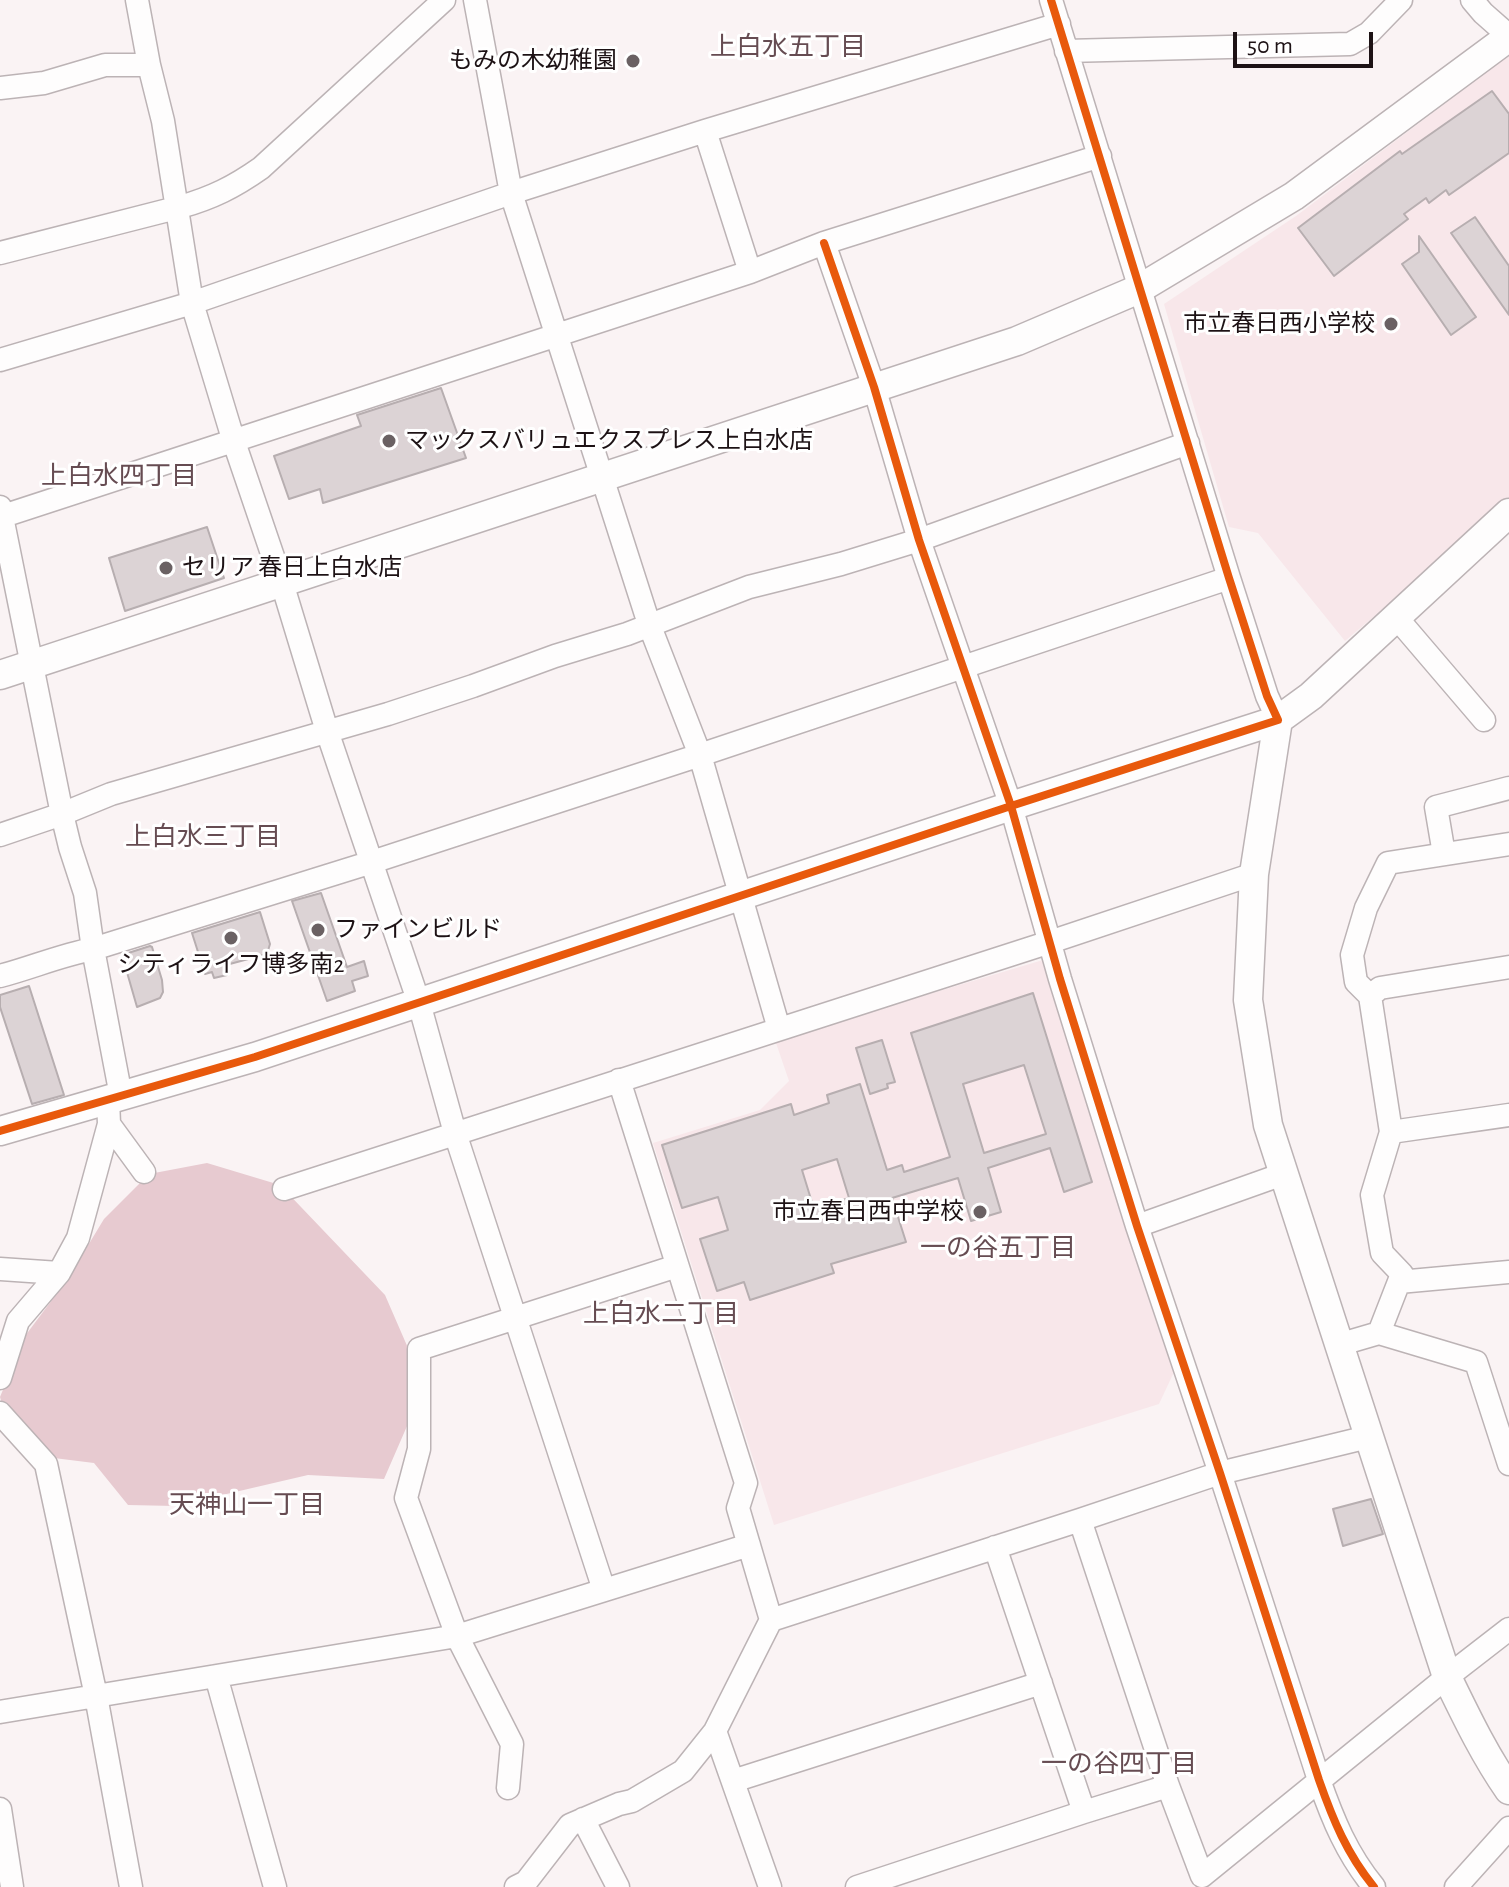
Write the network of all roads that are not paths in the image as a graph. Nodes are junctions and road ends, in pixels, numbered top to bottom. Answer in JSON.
{"nodes":[{"id":1,"x":137,"y":0,"type":"edge"},
{"id":2,"x":444,"y":0,"type":"edge"},
{"id":3,"x":475,"y":0,"type":"edge"},
{"id":4,"x":1051,"y":0,"type":"edge"},
{"id":5,"x":1401,"y":0,"type":"edge"},
{"id":6,"x":1472,"y":0,"type":"edge"},
{"id":7,"x":1059,"y":24,"type":"junction"},
{"id":8,"x":1509,"y":36,"type":"edge"},
{"id":9,"x":1066,"y":51,"type":"junction"},
{"id":10,"x":149,"y":65,"type":"junction"},
{"id":11,"x":0,"y":88,"type":"edge"},
{"id":12,"x":705,"y":131,"type":"junction"},
{"id":13,"x":1100,"y":156,"type":"junction"},
{"id":14,"x":511,"y":193,"type":"junction"},
{"id":15,"x":177,"y":208,"type":"junction"},
{"id":16,"x":824,"y":243,"type":"junction"},
{"id":17,"x":0,"y":253,"type":"edge"},
{"id":18,"x":750,"y":272,"type":"junction"},
{"id":19,"x":1139,"y":289,"type":"junction"},
{"id":20,"x":192,"y":303,"type":"junction"},
{"id":21,"x":555,"y":335,"type":"junction"},
{"id":22,"x":0,"y":360,"type":"edge"},
{"id":23,"x":874,"y":387,"type":"junction"},
{"id":24,"x":234,"y":442,"type":"junction"},
{"id":25,"x":1188,"y":443,"type":"junction"},
{"id":26,"x":604,"y":478,"type":"junction"},
{"id":27,"x":1,"y":513,"type":"edge"},
{"id":28,"x":1507,"y":518,"type":"edge"},
{"id":29,"x":919,"y":540,"type":"junction"},
{"id":30,"x":1229,"y":578,"type":"junction"},
{"id":31,"x":282,"y":583,"type":"junction"},
{"id":32,"x":1396,"y":617,"type":"junction"},
{"id":33,"x":649,"y":624,"type":"junction"},
{"id":34,"x":31,"y":665,"type":"junction"},
{"id":35,"x":962,"y":667,"type":"junction"},
{"id":36,"x":0,"y":675,"type":"edge"},
{"id":37,"x":1278,"y":720,"type":"junction"},
{"id":38,"x":1484,"y":720,"type":"dead end"},
{"id":39,"x":327,"y":731,"type":"junction"},
{"id":40,"x":700,"y":755,"type":"junction"},
{"id":41,"x":1509,"y":788,"type":"edge"},
{"id":42,"x":1011,"y":806,"type":"junction"},
{"id":43,"x":62,"y":814,"type":"junction"},
{"id":44,"x":0,"y":835,"type":"edge"},
{"id":45,"x":1509,"y":844,"type":"edge"},
{"id":46,"x":1444,"y":854,"type":"junction"},
{"id":47,"x":372,"y":862,"type":"junction"},
{"id":48,"x":1254,"y":874,"type":"junction"},
{"id":49,"x":739,"y":897,"type":"junction"},
{"id":50,"x":1050,"y":942,"type":"junction"},
{"id":51,"x":93,"y":949,"type":"junction"},
{"id":52,"x":1509,"y":967,"type":"edge"},
{"id":53,"x":0,"y":976,"type":"edge"},
{"id":54,"x":1370,"y":996,"type":"junction"},
{"id":55,"x":419,"y":1003,"type":"junction"},
{"id":56,"x":779,"y":1029,"type":"junction"},
{"id":57,"x":619,"y":1080,"type":"junction"},
{"id":58,"x":113,"y":1106,"type":"junction"},
{"id":59,"x":1509,"y":1115,"type":"edge"},
{"id":60,"x":0,"y":1131,"type":"edge"},
{"id":61,"x":1391,"y":1132,"type":"junction"},
{"id":62,"x":455,"y":1133,"type":"junction"},
{"id":63,"x":144,"y":1172,"type":"dead end"},
{"id":64,"x":1283,"y":1174,"type":"junction"},
{"id":65,"x":284,"y":1189,"type":"dead end"},
{"id":66,"x":1137,"y":1226,"type":"junction"},
{"id":67,"x":677,"y":1266,"type":"junction"},
{"id":68,"x":0,"y":1269,"type":"edge"},
{"id":69,"x":1509,"y":1272,"type":"edge"},
{"id":70,"x":59,"y":1273,"type":"junction"},
{"id":71,"x":1399,"y":1282,"type":"junction"},
{"id":72,"x":515,"y":1317,"type":"junction"},
{"id":73,"x":1379,"y":1333,"type":"junction"},
{"id":74,"x":1338,"y":1345,"type":"junction"},
{"id":75,"x":0,"y":1378,"type":"edge"},
{"id":76,"x":0,"y":1413,"type":"edge"},
{"id":77,"x":1368,"y":1437,"type":"junction"},
{"id":78,"x":1509,"y":1464,"type":"edge"},
{"id":79,"x":1220,"y":1473,"type":"junction"},
{"id":80,"x":1080,"y":1520,"type":"junction"},
{"id":81,"x":749,"y":1545,"type":"junction"},
{"id":82,"x":995,"y":1547,"type":"junction"},
{"id":83,"x":604,"y":1590,"type":"junction"},
{"id":84,"x":771,"y":1620,"type":"junction"},
{"id":85,"x":1509,"y":1629,"type":"edge"},
{"id":86,"x":457,"y":1636,"type":"junction"},
{"id":87,"x":216,"y":1676,"type":"junction"},
{"id":88,"x":1447,"y":1677,"type":"junction"},
{"id":89,"x":1041,"y":1683,"type":"junction"},
{"id":90,"x":96,"y":1696,"type":"junction"},
{"id":91,"x":0,"y":1712,"type":"edge"},
{"id":92,"x":715,"y":1731,"type":"junction"},
{"id":93,"x":1319,"y":1780,"type":"junction"},
{"id":94,"x":733,"y":1781,"type":"junction"},
{"id":95,"x":1168,"y":1786,"type":"junction"},
{"id":96,"x":508,"y":1788,"type":"dead end"},
{"id":97,"x":1509,"y":1790,"type":"edge"},
{"id":98,"x":0,"y":1809,"type":"edge"},
{"id":99,"x":1084,"y":1812,"type":"junction"},
{"id":100,"x":583,"y":1819,"type":"junction"},
{"id":101,"x":1509,"y":1828,"type":"edge"},
{"id":102,"x":1197,"y":1883,"type":"edge"},
{"id":103,"x":12,"y":1887,"type":"edge"},
{"id":104,"x":131,"y":1887,"type":"edge"},
{"id":105,"x":275,"y":1887,"type":"edge"},
{"id":106,"x":516,"y":1887,"type":"edge"},
{"id":107,"x":618,"y":1887,"type":"edge"},
{"id":108,"x":770,"y":1887,"type":"edge"},
{"id":109,"x":857,"y":1887,"type":"edge"},
{"id":110,"x":1374,"y":1887,"type":"edge"},
{"id":111,"x":1456,"y":1887,"type":"edge"}],
"edges":[{"from":1,"to":10,"type":"street"},
{"from":2,"to":15,"type":"street"},
{"from":3,"to":14,"type":"street"},
{"from":4,"to":7,"type":"street"},
{"from":5,"to":9,"type":"street"},
{"from":6,"to":8,"type":"street"},
{"from":7,"to":9,"type":"street"},
{"from":7,"to":12,"type":"street"},
{"from":8,"to":19,"type":"street"},
{"from":9,"to":13,"type":"street"},
{"from":10,"to":11,"type":"street"},
{"from":10,"to":15,"type":"street"},
{"from":12,"to":14,"type":"street"},
{"from":12,"to":18,"type":"street"},
{"from":13,"to":16,"type":"street"},
{"from":13,"to":19,"type":"street"},
{"from":14,"to":20,"type":"street"},
{"from":14,"to":21,"type":"street"},
{"from":15,"to":17,"type":"street"},
{"from":15,"to":20,"type":"street"},
{"from":16,"to":18,"type":"street"},
{"from":16,"to":23,"type":"street"},
{"from":18,"to":21,"type":"street"},
{"from":19,"to":23,"type":"street"},
{"from":19,"to":25,"type":"street"},
{"from":20,"to":22,"type":"street"},
{"from":20,"to":24,"type":"street"},
{"from":21,"to":24,"type":"street"},
{"from":21,"to":26,"type":"street"},
{"from":23,"to":26,"type":"street"},
{"from":23,"to":29,"type":"street"},
{"from":24,"to":27,"type":"street"},
{"from":24,"to":31,"type":"street"},
{"from":25,"to":29,"type":"street"},
{"from":25,"to":30,"type":"street"},
{"from":26,"to":31,"type":"street"},
{"from":26,"to":33,"type":"street"},
{"from":27,"to":34,"type":"street"},
{"from":28,"to":32,"type":"street"},
{"from":29,"to":33,"type":"street"},
{"from":29,"to":35,"type":"street"},
{"from":30,"to":35,"type":"street"},
{"from":30,"to":37,"type":"street"},
{"from":31,"to":34,"type":"street"},
{"from":31,"to":39,"type":"street"},
{"from":32,"to":37,"type":"street"},
{"from":32,"to":38,"type":"street"},
{"from":33,"to":39,"type":"street"},
{"from":33,"to":40,"type":"street"},
{"from":34,"to":36,"type":"street"},
{"from":34,"to":43,"type":"street"},
{"from":35,"to":40,"type":"street"},
{"from":35,"to":42,"type":"street"},
{"from":37,"to":42,"type":"street"},
{"from":37,"to":48,"type":"street"},
{"from":39,"to":43,"type":"street"},
{"from":39,"to":47,"type":"street"},
{"from":40,"to":47,"type":"street"},
{"from":40,"to":49,"type":"street"},
{"from":41,"to":46,"type":"street"},
{"from":42,"to":49,"type":"street"},
{"from":42,"to":50,"type":"street"},
{"from":43,"to":44,"type":"street"},
{"from":43,"to":51,"type":"street"},
{"from":45,"to":46,"type":"street"},
{"from":46,"to":54,"type":"street"},
{"from":47,"to":51,"type":"street"},
{"from":47,"to":55,"type":"street"},
{"from":48,"to":50,"type":"street"},
{"from":48,"to":64,"type":"street"},
{"from":49,"to":55,"type":"street"},
{"from":49,"to":56,"type":"street"},
{"from":50,"to":56,"type":"street"},
{"from":50,"to":66,"type":"street"},
{"from":51,"to":53,"type":"street"},
{"from":51,"to":58,"type":"street"},
{"from":52,"to":54,"type":"street"},
{"from":54,"to":61,"type":"street"},
{"from":55,"to":58,"type":"street"},
{"from":55,"to":62,"type":"street"},
{"from":56,"to":57,"type":"street"},
{"from":57,"to":62,"type":"street"},
{"from":57,"to":67,"type":"street"},
{"from":58,"to":60,"type":"street"},
{"from":58,"to":63,"type":"street"},
{"from":58,"to":70,"type":"street"},
{"from":59,"to":61,"type":"street"},
{"from":61,"to":71,"type":"street"},
{"from":62,"to":65,"type":"street"},
{"from":62,"to":72,"type":"street"},
{"from":64,"to":66,"type":"street"},
{"from":64,"to":74,"type":"street"},
{"from":66,"to":79,"type":"street"},
{"from":67,"to":72,"type":"street"},
{"from":67,"to":81,"type":"street"},
{"from":68,"to":70,"type":"street"},
{"from":69,"to":71,"type":"street"},
{"from":70,"to":75,"type":"street"},
{"from":71,"to":73,"type":"street"},
{"from":72,"to":83,"type":"street"},
{"from":72,"to":86,"type":"street"},
{"from":73,"to":74,"type":"street"},
{"from":73,"to":78,"type":"street"},
{"from":74,"to":77,"type":"street"},
{"from":76,"to":90,"type":"street"},
{"from":77,"to":79,"type":"street"},
{"from":77,"to":88,"type":"street"},
{"from":79,"to":80,"type":"street"},
{"from":79,"to":93,"type":"street"},
{"from":80,"to":82,"type":"street"},
{"from":80,"to":95,"type":"street"},
{"from":81,"to":83,"type":"street"},
{"from":81,"to":84,"type":"street"},
{"from":82,"to":84,"type":"street"},
{"from":82,"to":89,"type":"street"},
{"from":83,"to":86,"type":"street"},
{"from":84,"to":92,"type":"street"},
{"from":85,"to":88,"type":"street"},
{"from":86,"to":87,"type":"street"},
{"from":86,"to":96,"type":"street"},
{"from":87,"to":90,"type":"street"},
{"from":87,"to":105,"type":"street"},
{"from":88,"to":93,"type":"street"},
{"from":88,"to":97,"type":"street"},
{"from":89,"to":94,"type":"street"},
{"from":89,"to":99,"type":"street"},
{"from":90,"to":91,"type":"street"},
{"from":90,"to":104,"type":"street"},
{"from":92,"to":94,"type":"street"},
{"from":92,"to":100,"type":"street"},
{"from":93,"to":102,"type":"street"},
{"from":93,"to":110,"type":"street"},
{"from":94,"to":108,"type":"street"},
{"from":95,"to":99,"type":"street"},
{"from":95,"to":102,"type":"street"},
{"from":98,"to":103,"type":"street"},
{"from":99,"to":109,"type":"street"},
{"from":100,"to":106,"type":"street"},
{"from":100,"to":107,"type":"street"},
{"from":101,"to":111,"type":"street"}]}
